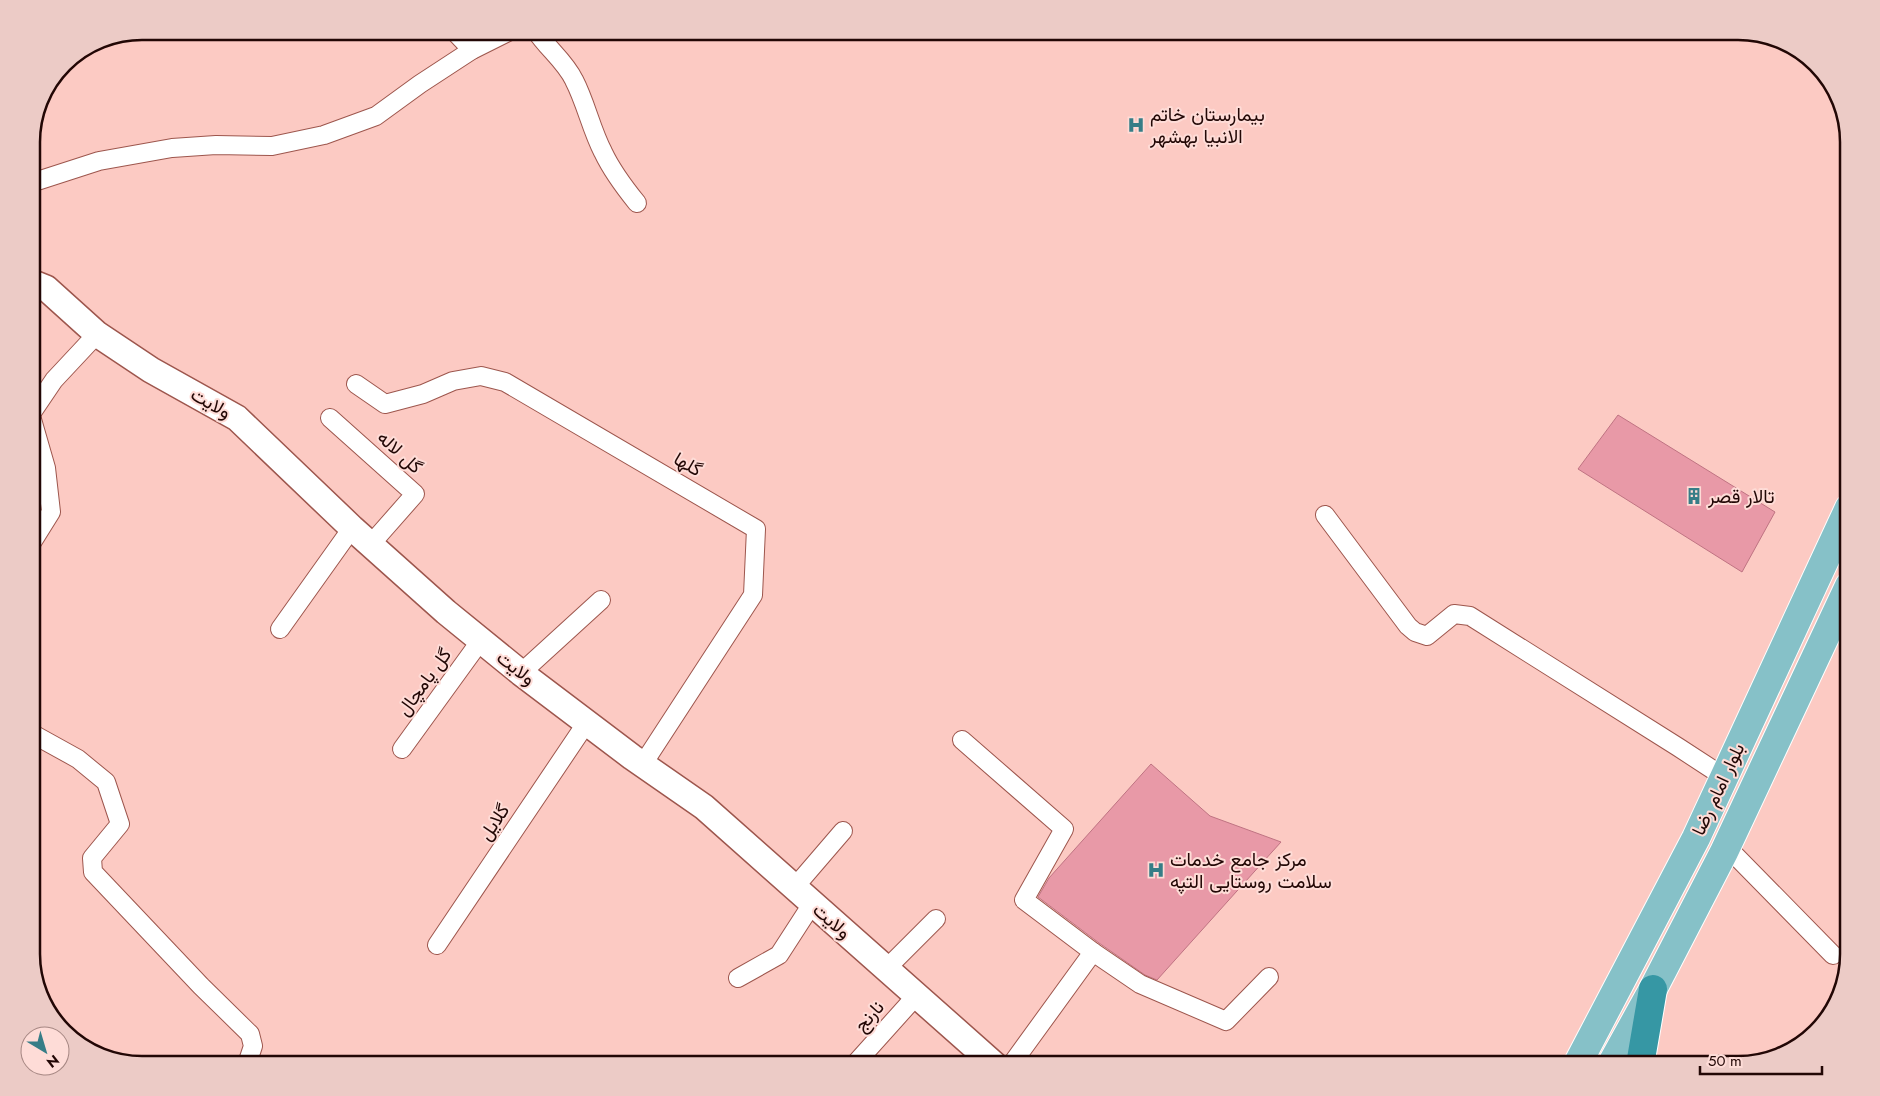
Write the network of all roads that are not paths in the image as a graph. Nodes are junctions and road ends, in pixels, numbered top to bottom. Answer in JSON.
{"nodes":[{"id":1,"x":463,"y":40,"type":"edge"},
{"id":2,"x":492,"y":40,"type":"edge"},
{"id":3,"x":542,"y":40,"type":"edge"},
{"id":4,"x":472,"y":50,"type":"junction"},
{"id":5,"x":40,"y":180,"type":"edge"},
{"id":6,"x":637,"y":203,"type":"dead end"},
{"id":7,"x":40,"y":285,"type":"edge"},
{"id":8,"x":98,"y":334,"type":"junction"},
{"id":9,"x":356,"y":384,"type":"dead end"},
{"id":10,"x":40,"y":402,"type":"edge"},
{"id":11,"x":330,"y":418,"type":"dead end"},
{"id":12,"x":40,"y":445,"type":"edge"},
{"id":13,"x":1325,"y":515,"type":"dead end"},
{"id":14,"x":1840,"y":527,"type":"edge"},
{"id":15,"x":352,"y":528,"type":"junction"},
{"id":16,"x":40,"y":531,"type":"edge"},
{"id":17,"x":371,"y":544,"type":"junction"},
{"id":18,"x":601,"y":600,"type":"dead end"},
{"id":19,"x":1840,"y":605,"type":"edge"},
{"id":20,"x":280,"y":629,"type":"dead end"},
{"id":21,"x":481,"y":640,"type":"junction"},
{"id":22,"x":521,"y":673,"type":"junction"},
{"id":23,"x":587,"y":722,"type":"junction"},
{"id":24,"x":40,"y":737,"type":"edge"},
{"id":25,"x":962,"y":740,"type":"dead end"},
{"id":26,"x":402,"y":749,"type":"dead end"},
{"id":27,"x":643,"y":764,"type":"junction"},
{"id":28,"x":1724,"y":778,"type":"junction"},
{"id":29,"x":843,"y":831,"type":"dead end"},
{"id":30,"x":1726,"y":846,"type":"junction"},
{"id":31,"x":803,"y":896,"type":"junction"},
{"id":32,"x":936,"y":919,"type":"dead end"},
{"id":33,"x":437,"y":945,"type":"dead end"},
{"id":34,"x":1093,"y":952,"type":"junction"},
{"id":35,"x":1833,"y":955,"type":"dead end"},
{"id":36,"x":886,"y":969,"type":"junction"},
{"id":37,"x":1269,"y":977,"type":"dead end"},
{"id":38,"x":738,"y":978,"type":"dead end"},
{"id":39,"x":1653,"y":989,"type":"junction"},
{"id":40,"x":916,"y":996,"type":"junction"},
{"id":41,"x":250,"y":1056,"type":"edge"},
{"id":42,"x":862,"y":1056,"type":"edge"},
{"id":43,"x":985,"y":1056,"type":"edge"},
{"id":44,"x":1018,"y":1056,"type":"edge"},
{"id":45,"x":1582,"y":1056,"type":"edge"},
{"id":46,"x":1616,"y":1056,"type":"edge"},
{"id":47,"x":1642,"y":1056,"type":"edge"}],
"edges":[{"from":1,"to":4,"type":"street"},
{"from":2,"to":4,"type":"street"},
{"from":3,"to":6,"type":"street"},
{"from":4,"to":5,"type":"street"},
{"from":7,"to":8,"type":"street","name":"ولایت"},
{"from":8,"to":10,"type":"street"},
{"from":8,"to":15,"type":"street","name":"ولایت"},
{"from":9,"to":27,"type":"street","name":"گلها"},
{"from":11,"to":17,"type":"street","name":"گل لاله"},
{"from":12,"to":16,"type":"street"},
{"from":13,"to":28,"type":"street"},
{"from":14,"to":28,"type":"main road","name":"بلوار امام رضا"},
{"from":15,"to":17,"type":"street","name":"ولایت"},
{"from":15,"to":20,"type":"street"},
{"from":17,"to":21,"type":"street","name":"ولایت"},
{"from":18,"to":22,"type":"street"},
{"from":19,"to":30,"type":"main road","name":"بلوار امام رضا"},
{"from":21,"to":22,"type":"street","name":"ولایت"},
{"from":21,"to":26,"type":"street","name":"گل پامچال"},
{"from":22,"to":23,"type":"street","name":"ولایت"},
{"from":23,"to":27,"type":"street","name":"ولایت"},
{"from":23,"to":33,"type":"street","name":"گلایل"},
{"from":24,"to":41,"type":"street"},
{"from":25,"to":34,"type":"street"},
{"from":27,"to":31,"type":"street","name":"ولایت"},
{"from":28,"to":45,"type":"main road","name":"بلوار امام رضا"},
{"from":29,"to":31,"type":"street"},
{"from":30,"to":35,"type":"street"},
{"from":30,"to":39,"type":"main road","name":"بلوار امام رضا"},
{"from":31,"to":36,"type":"street","name":"ولایت"},
{"from":31,"to":38,"type":"street"},
{"from":32,"to":36,"type":"street"},
{"from":34,"to":37,"type":"street"},
{"from":34,"to":44,"type":"street"},
{"from":36,"to":40,"type":"street","name":"ولایت"},
{"from":39,"to":46,"type":"main road","name":"بلوار امام رضا"},
{"from":39,"to":47,"type":"highway"},
{"from":40,"to":42,"type":"street","name":"نارنج"},
{"from":40,"to":43,"type":"street","name":"ولایت"}]}
